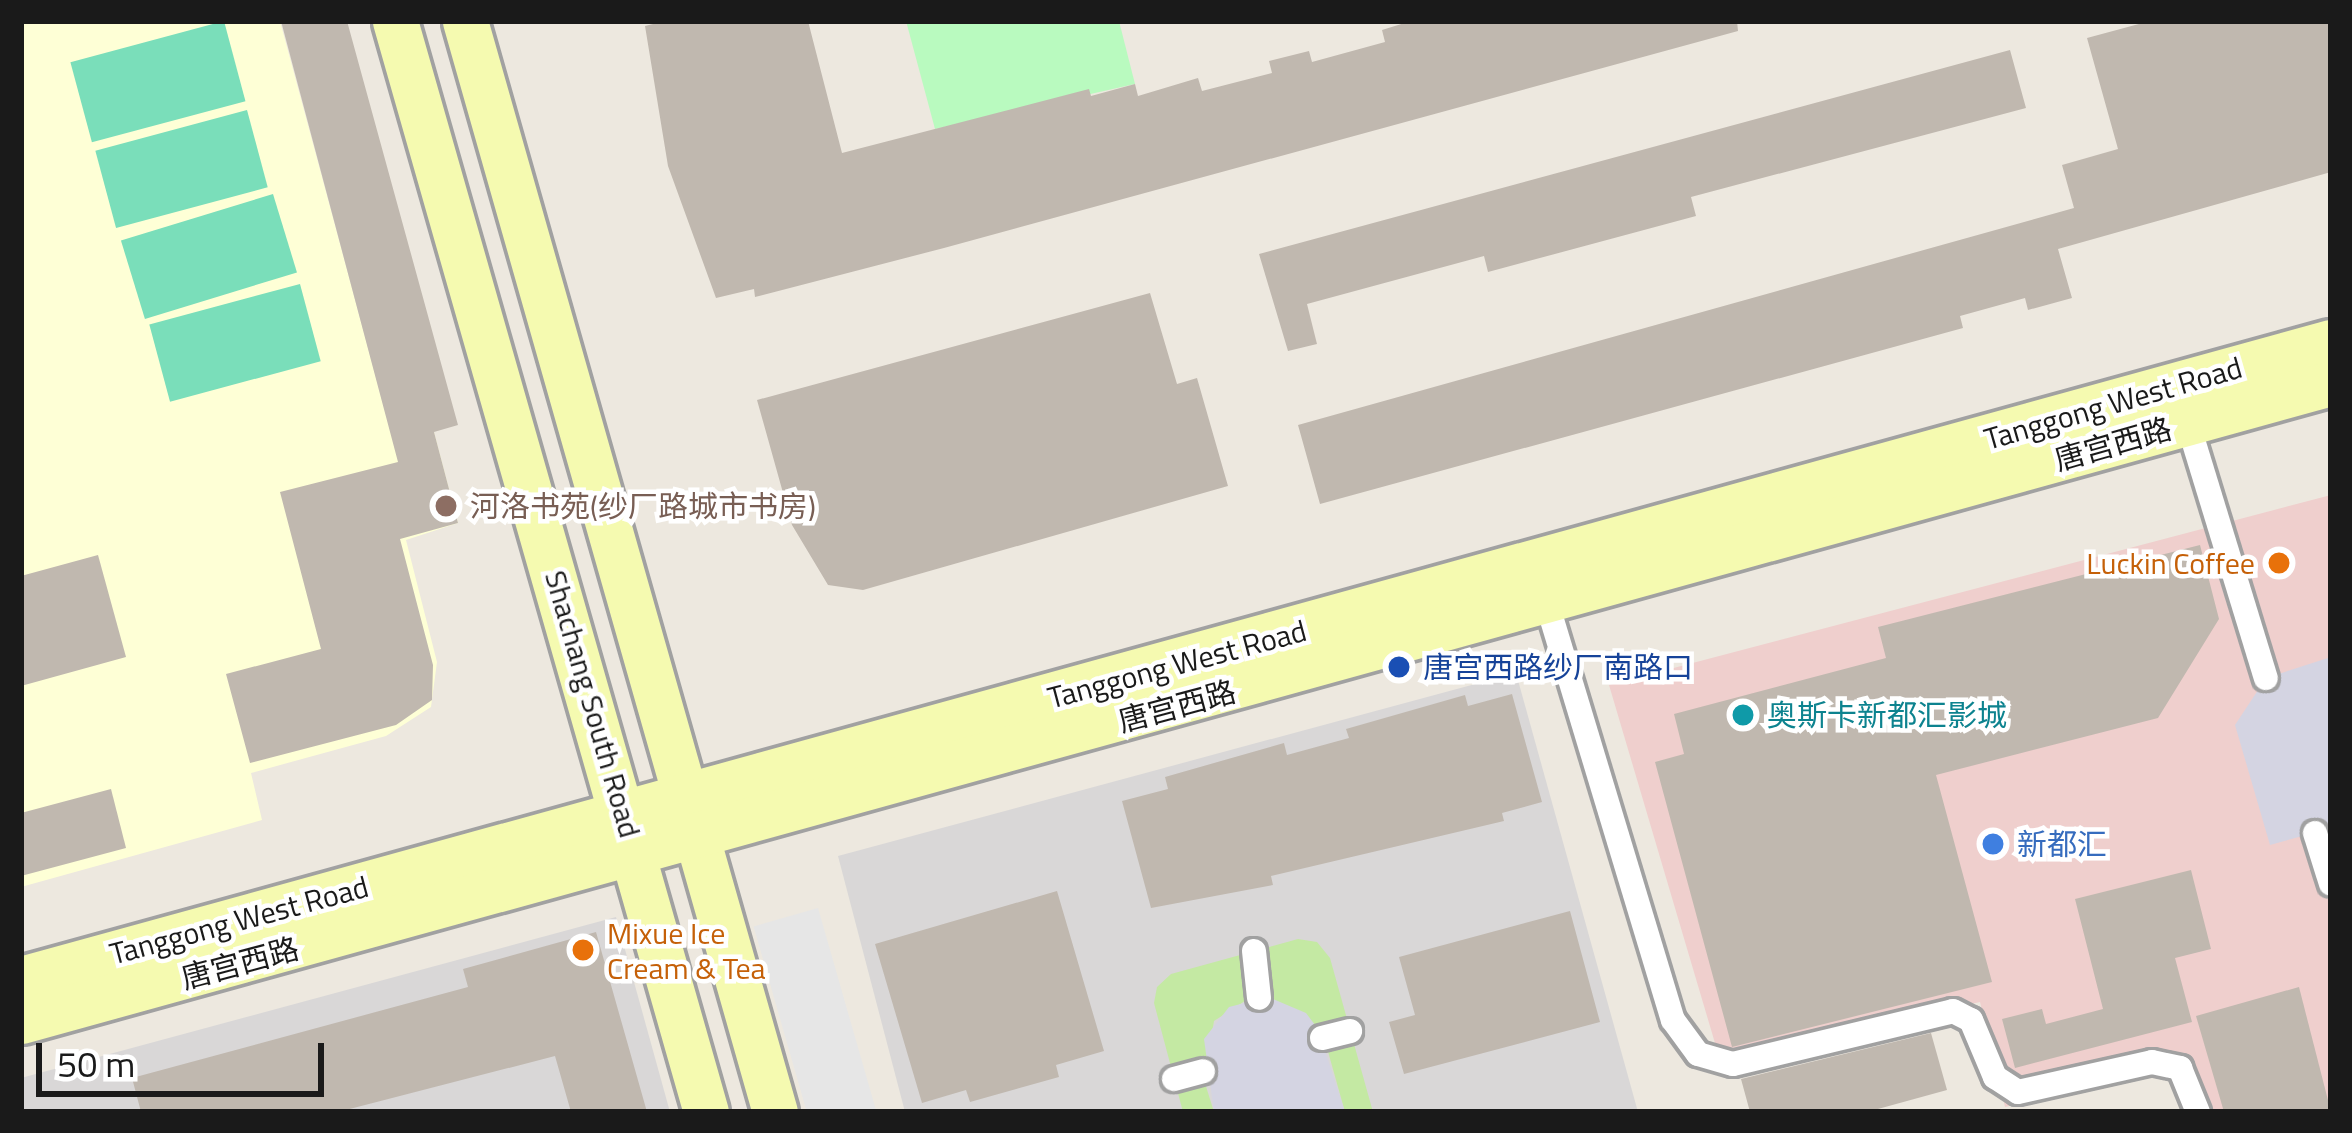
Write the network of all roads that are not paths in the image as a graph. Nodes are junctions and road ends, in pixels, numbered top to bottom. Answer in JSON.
{"nodes":[{"id":1,"x":395,"y":21,"type":"edge"},
{"id":2,"x":465,"y":21,"type":"edge"},
{"id":3,"x":2329,"y":367,"type":"edge"},
{"id":4,"x":2182,"y":404,"type":"junction"},
{"id":5,"x":1541,"y":585,"type":"junction"},
{"id":6,"x":2266,"y":678,"type":"dead end"},
{"id":7,"x":697,"y":817,"type":"junction"},
{"id":8,"x":2315,"y":832,"type":"dead end"},
{"id":9,"x":632,"y":836,"type":"junction"},
{"id":10,"x":2331,"y":884,"type":"edge"},
{"id":11,"x":1254,"y":951,"type":"dead end"},
{"id":12,"x":21,"y":979,"type":"edge"},
{"id":13,"x":1259,"y":998,"type":"dead end"},
{"id":14,"x":21,"y":1022,"type":"edge"},
{"id":15,"x":1350,"y":1030,"type":"dead end"},
{"id":16,"x":1322,"y":1038,"type":"dead end"},
{"id":17,"x":1203,"y":1071,"type":"dead end"},
{"id":18,"x":1174,"y":1079,"type":"dead end"},
{"id":19,"x":706,"y":1112,"type":"edge"},
{"id":20,"x":775,"y":1112,"type":"edge"},
{"id":21,"x":2198,"y":1112,"type":"edge"}],
"edges":[{"from":1,"to":9,"type":"main road","name":"Shachang South Road"},
{"from":2,"to":7,"type":"main road"},
{"from":3,"to":4,"type":"main road","name":"唐宫西路"},
{"from":4,"to":5,"type":"main road","name":"唐宫西路"},
{"from":4,"to":6,"type":"street"},
{"from":5,"to":7,"type":"main road","name":"Tanggong West Road"},
{"from":5,"to":21,"type":"street"},
{"from":7,"to":9,"type":"main road","name":"Tanggong West Road"},
{"from":7,"to":20,"type":"main road"},
{"from":8,"to":10,"type":"street"},
{"from":9,"to":12,"type":"main road","name":"Tanggong West Road"},
{"from":9,"to":14,"type":"main road","name":"唐宫西路"},
{"from":9,"to":19,"type":"main road","name":"Shachang South Road"},
{"from":11,"to":13,"type":"street"},
{"from":15,"to":16,"type":"street"},
{"from":17,"to":18,"type":"street"}]}
